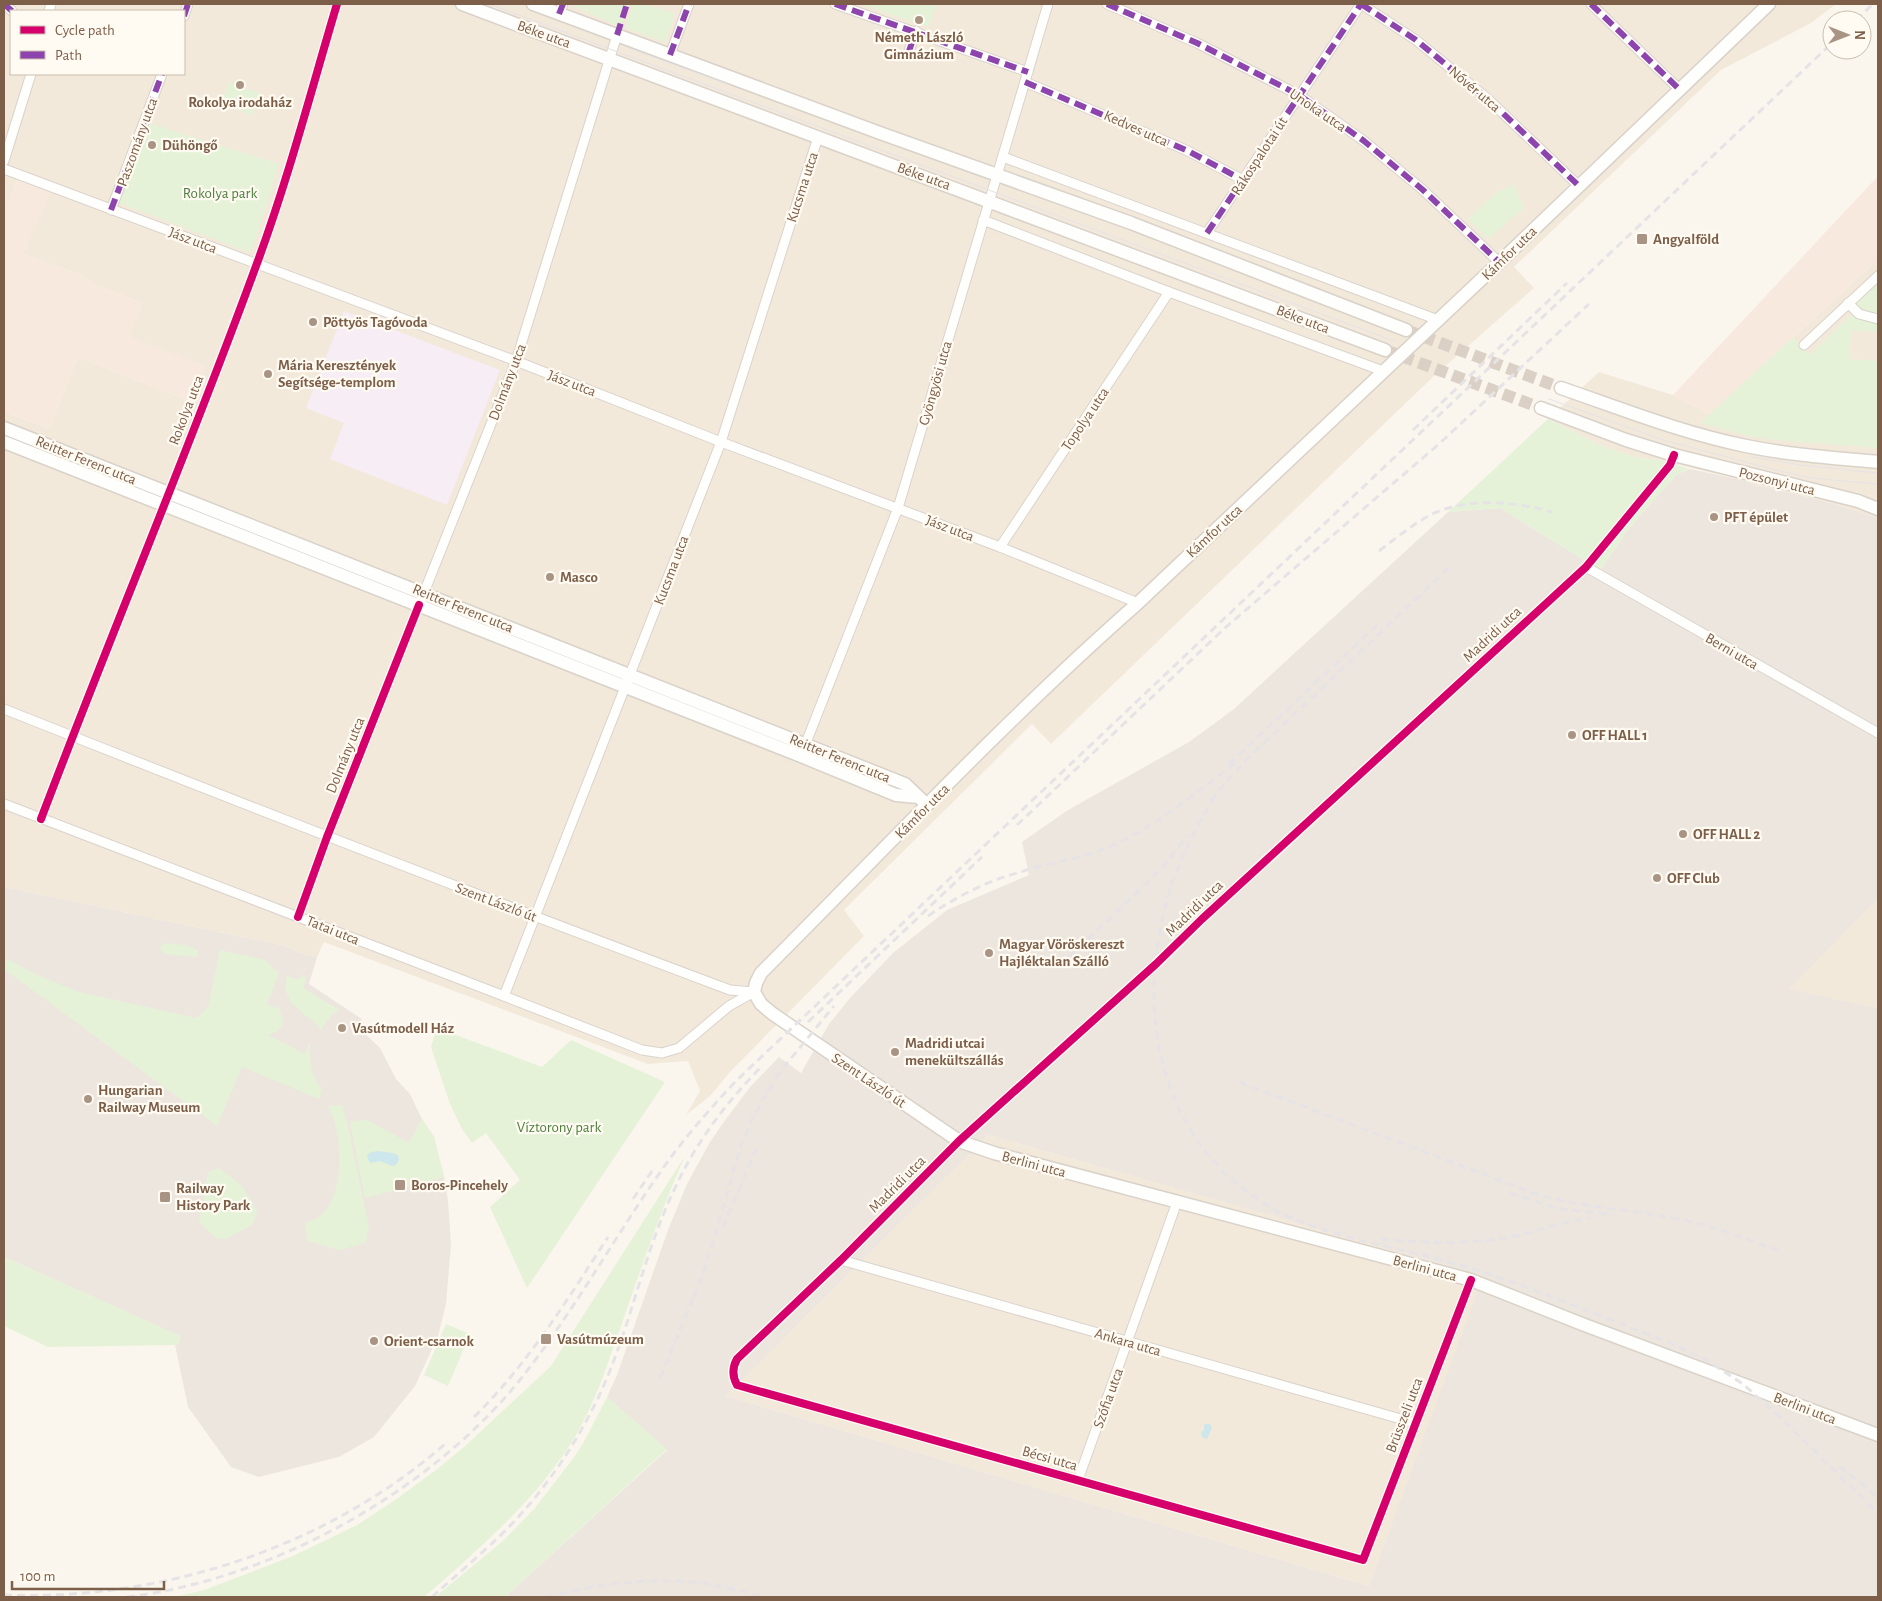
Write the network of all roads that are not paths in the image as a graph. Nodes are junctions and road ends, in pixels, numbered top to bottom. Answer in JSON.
{"nodes":[{"id":1,"x":337,"y":4,"type":"edge"},
{"id":2,"x":462,"y":4,"type":"edge"},
{"id":3,"x":533,"y":4,"type":"edge"},
{"id":4,"x":689,"y":4,"type":"edge"},
{"id":5,"x":836,"y":4,"type":"edge"},
{"id":6,"x":1048,"y":4,"type":"edge"},
{"id":7,"x":1107,"y":4,"type":"edge"},
{"id":8,"x":1361,"y":4,"type":"edge"},
{"id":9,"x":1591,"y":4,"type":"edge"},
{"id":10,"x":1769,"y":4,"type":"edge"},
{"id":11,"x":561,"y":9,"type":"edge"},
{"id":12,"x":916,"y":31,"type":"junction"},
{"id":13,"x":617,"y":35,"type":"junction"},
{"id":14,"x":909,"y":51,"type":"dead end"},
{"id":15,"x":670,"y":55,"type":"junction"},
{"id":16,"x":609,"y":58,"type":"junction"},
{"id":17,"x":1028,"y":72,"type":"junction"},
{"id":18,"x":31,"y":75,"type":"edge"},
{"id":19,"x":162,"y":75,"type":"edge"},
{"id":20,"x":1025,"y":82,"type":"junction"},
{"id":21,"x":1679,"y":89,"type":"junction"},
{"id":22,"x":1299,"y":95,"type":"junction"},
{"id":23,"x":818,"y":137,"type":"junction"},
{"id":24,"x":1003,"y":157,"type":"junction"},
{"id":25,"x":4,"y":161,"type":"edge"},
{"id":26,"x":4,"y":169,"type":"edge"},
{"id":27,"x":998,"y":176,"type":"junction"},
{"id":28,"x":1243,"y":180,"type":"junction"},
{"id":29,"x":1579,"y":186,"type":"junction"},
{"id":30,"x":989,"y":200,"type":"junction"},
{"id":31,"x":111,"y":210,"type":"junction"},
{"id":32,"x":983,"y":220,"type":"junction"},
{"id":33,"x":1207,"y":234,"type":"junction"},
{"id":34,"x":1500,"y":262,"type":"junction"},
{"id":35,"x":257,"y":264,"type":"junction"},
{"id":36,"x":1878,"y":276,"type":"edge"},
{"id":37,"x":1169,"y":292,"type":"junction"},
{"id":38,"x":1848,"y":303,"type":"junction"},
{"id":39,"x":1878,"y":319,"type":"edge"},
{"id":40,"x":1438,"y":320,"type":"junction"},
{"id":41,"x":1406,"y":330,"type":"tunnel mouth"},
{"id":42,"x":1804,"y":345,"type":"dead end"},
{"id":43,"x":1385,"y":350,"type":"tunnel mouth"},
{"id":44,"x":516,"y":361,"type":"junction"},
{"id":45,"x":1383,"y":371,"type":"junction"},
{"id":46,"x":1561,"y":388,"type":"tunnel mouth"},
{"id":47,"x":1541,"y":408,"type":"tunnel mouth"},
{"id":48,"x":4,"y":428,"type":"edge"},
{"id":49,"x":4,"y":442,"type":"edge"},
{"id":50,"x":721,"y":442,"type":"junction"},
{"id":51,"x":1674,"y":455,"type":"junction"},
{"id":52,"x":1878,"y":462,"type":"edge"},
{"id":53,"x":167,"y":499,"type":"junction"},
{"id":54,"x":898,"y":508,"type":"junction"},
{"id":55,"x":1878,"y":509,"type":"edge"},
{"id":56,"x":1000,"y":547,"type":"junction"},
{"id":57,"x":1586,"y":567,"type":"junction"},
{"id":58,"x":424,"y":592,"type":"junction"},
{"id":59,"x":1138,"y":603,"type":"junction"},
{"id":60,"x":419,"y":605,"type":"junction"},
{"id":61,"x":630,"y":675,"type":"junction"},
{"id":62,"x":625,"y":687,"type":"junction"},
{"id":63,"x":4,"y":709,"type":"edge"},
{"id":64,"x":1878,"y":732,"type":"edge"},
{"id":65,"x":72,"y":736,"type":"junction"},
{"id":66,"x":804,"y":750,"type":"junction"},
{"id":67,"x":922,"y":801,"type":"junction"},
{"id":68,"x":4,"y":804,"type":"edge"},
{"id":69,"x":41,"y":818,"type":"junction"},
{"id":70,"x":327,"y":837,"type":"junction"},
{"id":71,"x":298,"y":917,"type":"junction"},
{"id":72,"x":534,"y":917,"type":"junction"},
{"id":73,"x":754,"y":992,"type":"junction"},
{"id":74,"x":504,"y":996,"type":"junction"},
{"id":75,"x":959,"y":1141,"type":"junction"},
{"id":76,"x":1177,"y":1202,"type":"junction"},
{"id":77,"x":841,"y":1260,"type":"junction"},
{"id":78,"x":1471,"y":1280,"type":"junction"},
{"id":79,"x":1128,"y":1341,"type":"junction"},
{"id":80,"x":734,"y":1378,"type":"joint"},
{"id":81,"x":1415,"y":1423,"type":"junction"},
{"id":82,"x":1878,"y":1435,"type":"edge"},
{"id":83,"x":1078,"y":1480,"type":"junction"},
{"id":84,"x":1363,"y":1560,"type":"joint"}],
"edges":[{"from":1,"to":35,"type":"street","name":"Rokolya utca"},
{"from":2,"to":16,"type":"street","name":"Béke utca"},
{"from":3,"to":11,"type":"street","name":"Béke utca"},
{"from":4,"to":15,"type":"street"},
{"from":5,"to":12,"type":"street"},
{"from":6,"to":17,"type":"street","name":"Gyöngyösi utca"},
{"from":7,"to":22,"type":"street","name":"Unoka utca"},
{"from":8,"to":22,"type":"street","name":"Rákospalotai út"},
{"from":8,"to":29,"type":"street","name":"Nővér utca"},
{"from":9,"to":21,"type":"street"},
{"from":10,"to":21,"type":"street","name":"Kámfor utca"},
{"from":11,"to":13,"type":"street","name":"Béke utca"},
{"from":12,"to":14,"type":"street"},
{"from":12,"to":17,"type":"street"},
{"from":13,"to":15,"type":"street","name":"Béke utca"},
{"from":13,"to":16,"type":"street","name":"Dolmány utca"},
{"from":15,"to":27,"type":"street","name":"Béke utca"},
{"from":16,"to":23,"type":"street","name":"Béke utca"},
{"from":16,"to":44,"type":"street","name":"Dolmány utca"},
{"from":17,"to":20,"type":"street","name":"Gyöngyösi utca"},
{"from":18,"to":25,"type":"street"},
{"from":19,"to":31,"type":"street","name":"Paszomány utca"},
{"from":20,"to":24,"type":"street","name":"Gyöngyösi utca"},
{"from":20,"to":28,"type":"street","name":"Kedves utca"},
{"from":21,"to":29,"type":"street","name":"Kámfor utca"},
{"from":22,"to":28,"type":"street","name":"Rákospalotai út"},
{"from":22,"to":34,"type":"street","name":"Unoka utca"},
{"from":23,"to":30,"type":"street","name":"Béke utca"},
{"from":23,"to":50,"type":"street","name":"Kucsma utca"},
{"from":24,"to":27,"type":"street","name":"Gyöngyösi utca"},
{"from":24,"to":33,"type":"street"},
{"from":26,"to":31,"type":"street","name":"Jász utca"},
{"from":27,"to":30,"type":"street","name":"Gyöngyösi utca"},
{"from":27,"to":41,"type":"street","name":"Béke utca"},
{"from":28,"to":33,"type":"street","name":"Rákospalotai út"},
{"from":29,"to":34,"type":"street","name":"Kámfor utca"},
{"from":30,"to":32,"type":"street","name":"Gyöngyösi utca"},
{"from":30,"to":43,"type":"street","name":"Béke utca"},
{"from":31,"to":35,"type":"street","name":"Jász utca"},
{"from":32,"to":37,"type":"street","name":"Béke utca"},
{"from":32,"to":54,"type":"street","name":"Gyöngyösi utca"},
{"from":33,"to":40,"type":"street"},
{"from":34,"to":40,"type":"street","name":"Kámfor utca"},
{"from":35,"to":44,"type":"street","name":"Jász utca"},
{"from":35,"to":53,"type":"street","name":"Rokolya utca"},
{"from":36,"to":38,"type":"street"},
{"from":37,"to":45,"type":"street","name":"Béke utca"},
{"from":37,"to":56,"type":"street","name":"Topolya utca"},
{"from":38,"to":39,"type":"street"},
{"from":38,"to":42,"type":"street"},
{"from":40,"to":45,"type":"street","name":"Kámfor utca"},
{"from":44,"to":50,"type":"street","name":"Jász utca"},
{"from":44,"to":58,"type":"street","name":"Dolmány utca"},
{"from":45,"to":59,"type":"street","name":"Kámfor utca"},
{"from":46,"to":52,"type":"street","name":"Pozsonyi utca"},
{"from":47,"to":51,"type":"street"},
{"from":48,"to":53,"type":"street","name":"Reitter Ferenc utca"},
{"from":49,"to":53,"type":"street","name":"Reitter Ferenc utca"},
{"from":50,"to":54,"type":"street","name":"Jász utca"},
{"from":50,"to":61,"type":"street","name":"Kucsma utca"},
{"from":51,"to":55,"type":"street","name":"Pozsonyi utca"},
{"from":51,"to":57,"type":"street","name":"Madridi utca"},
{"from":53,"to":58,"type":"street","name":"Reitter Ferenc utca"},
{"from":53,"to":60,"type":"street","name":"Reitter Ferenc utca"},
{"from":53,"to":65,"type":"street","name":"Rokolya utca"},
{"from":54,"to":56,"type":"street","name":"Jász utca"},
{"from":54,"to":66,"type":"street","name":"Gyöngyösi utca"},
{"from":56,"to":59,"type":"street","name":"Jász utca"},
{"from":57,"to":64,"type":"street","name":"Berni utca"},
{"from":57,"to":75,"type":"street","name":"Madridi utca"},
{"from":58,"to":60,"type":"street","name":"Dolmány utca"},
{"from":58,"to":61,"type":"street","name":"Reitter Ferenc utca"},
{"from":59,"to":67,"type":"street","name":"Kámfor utca"},
{"from":60,"to":62,"type":"street","name":"Reitter Ferenc utca"},
{"from":60,"to":70,"type":"street","name":"Dolmány utca"},
{"from":61,"to":62,"type":"street","name":"Kucsma utca"},
{"from":61,"to":66,"type":"street","name":"Reitter Ferenc utca"},
{"from":62,"to":66,"type":"street","name":"Reitter Ferenc utca"},
{"from":62,"to":72,"type":"street","name":"Kucsma utca"},
{"from":63,"to":65,"type":"street","name":"Szent László út"},
{"from":65,"to":69,"type":"street","name":"Rokolya utca"},
{"from":65,"to":70,"type":"street","name":"Szent László út"},
{"from":66,"to":67,"type":"street","name":"Reitter Ferenc utca"},
{"from":67,"to":73,"type":"street","name":"Kámfor utca"},
{"from":68,"to":69,"type":"street","name":"Tatai utca"},
{"from":69,"to":71,"type":"street","name":"Tatai utca"},
{"from":70,"to":71,"type":"street","name":"Dolmány utca"},
{"from":70,"to":72,"type":"street","name":"Szent László út"},
{"from":71,"to":74,"type":"street","name":"Tatai utca"},
{"from":72,"to":73,"type":"street","name":"Szent László út"},
{"from":72,"to":74,"type":"street","name":"Kucsma utca"},
{"from":73,"to":74,"type":"street","name":"Tatai utca"},
{"from":73,"to":75,"type":"street","name":"Szent László út"},
{"from":75,"to":76,"type":"street","name":"Berlini utca"},
{"from":75,"to":77,"type":"street","name":"Madridi utca"},
{"from":76,"to":78,"type":"street","name":"Berlini utca"},
{"from":76,"to":79,"type":"street","name":"Szófia utca"},
{"from":77,"to":79,"type":"street","name":"Ankara utca"},
{"from":77,"to":80,"type":"street","name":"Madridi utca"},
{"from":78,"to":81,"type":"street","name":"Brüsszeli utca"},
{"from":78,"to":82,"type":"street","name":"Berlini utca"},
{"from":79,"to":81,"type":"street","name":"Ankara utca"},
{"from":79,"to":83,"type":"street","name":"Szófia utca"},
{"from":80,"to":83,"type":"street","name":"Bécsi utca"},
{"from":81,"to":84,"type":"street","name":"Brüsszeli utca"},
{"from":83,"to":84,"type":"street","name":"Bécsi utca"}]}
